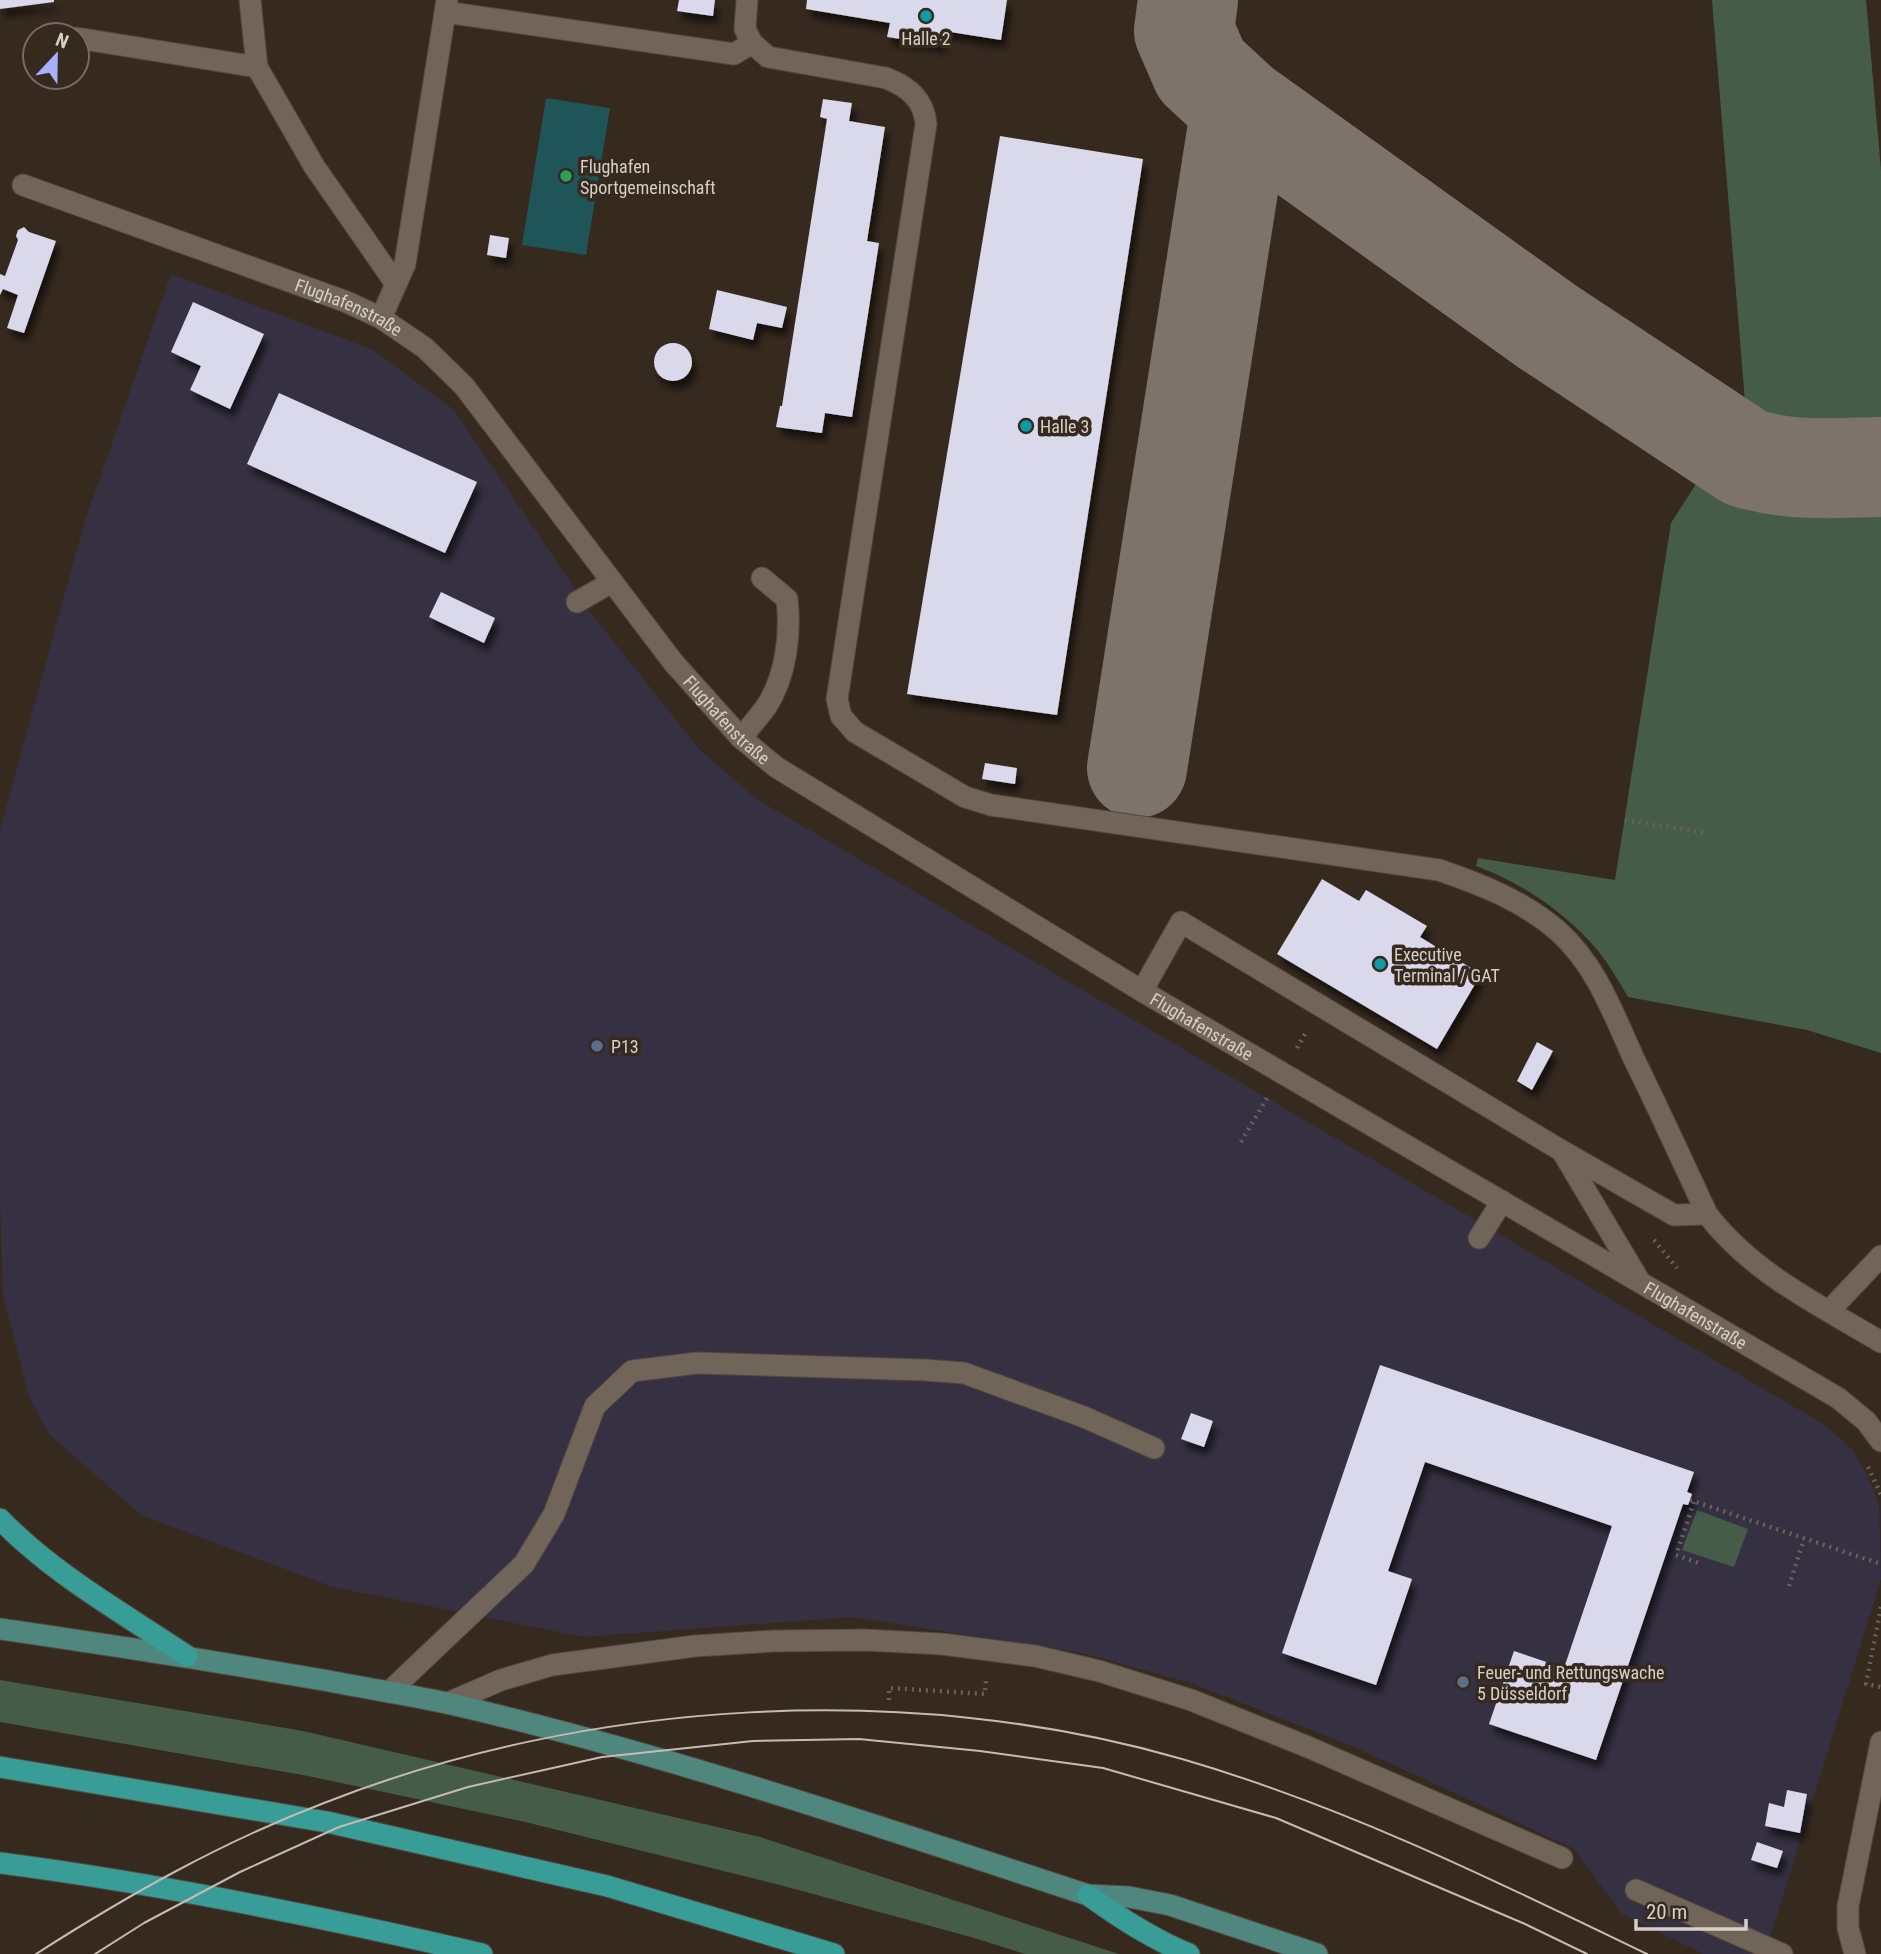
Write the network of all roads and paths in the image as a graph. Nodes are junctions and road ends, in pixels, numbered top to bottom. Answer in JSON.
{"nodes":[{"id":1,"x":250,"y":0,"type":"edge"},
{"id":2,"x":747,"y":0,"type":"edge"},
{"id":3,"x":446,"y":6,"type":"edge"},
{"id":4,"x":91,"y":40,"type":"edge"},
{"id":5,"x":752,"y":44,"type":"junction"},
{"id":6,"x":257,"y":67,"type":"junction"},
{"id":7,"x":23,"y":185,"type":"dead end"},
{"id":8,"x":396,"y":284,"type":"junction"},
{"id":9,"x":381,"y":318,"type":"junction"},
{"id":10,"x":762,"y":578,"type":"dead end"},
{"id":11,"x":612,"y":582,"type":"junction"},
{"id":12,"x":577,"y":602,"type":"dead end"},
{"id":13,"x":741,"y":738,"type":"junction"},
{"id":14,"x":1625,"y":820,"type":"dead end"},
{"id":15,"x":1707,"y":833,"type":"dead end"},
{"id":16,"x":1142,"y":991,"type":"junction"},
{"id":17,"x":1562,"y":1150,"type":"junction"},
{"id":18,"x":1502,"y":1201,"type":"junction"},
{"id":19,"x":1707,"y":1214,"type":"junction"},
{"id":20,"x":1646,"y":1230,"type":"dead end"},
{"id":21,"x":1479,"y":1238,"type":"dead end"},
{"id":22,"x":1881,"y":1255,"type":"edge"},
{"id":23,"x":1678,"y":1270,"type":"dead end"},
{"id":24,"x":1640,"y":1282,"type":"junction"},
{"id":25,"x":1829,"y":1311,"type":"junction"},
{"id":26,"x":1881,"y":1342,"type":"edge"},
{"id":27,"x":1881,"y":1441,"type":"edge"},
{"id":28,"x":1153,"y":1448,"type":"dead end"},
{"id":29,"x":0,"y":1519,"type":"edge"},
{"id":30,"x":1804,"y":1538,"type":"junction"},
{"id":31,"x":1702,"y":1564,"type":"dead end"},
{"id":32,"x":1881,"y":1564,"type":"edge"},
{"id":33,"x":1789,"y":1586,"type":"dead end"},
{"id":34,"x":1881,"y":1607,"type":"edge"},
{"id":35,"x":0,"y":1629,"type":"edge"},
{"id":36,"x":187,"y":1656,"type":"junction"},
{"id":37,"x":1881,"y":1687,"type":"edge"},
{"id":38,"x":389,"y":1692,"type":"junction"},
{"id":39,"x":977,"y":1693,"type":"dead end"},
{"id":40,"x":889,"y":1700,"type":"dead end"},
{"id":41,"x":448,"y":1703,"type":"junction"},
{"id":42,"x":1881,"y":1742,"type":"edge"},
{"id":43,"x":0,"y":1767,"type":"edge"},
{"id":44,"x":1562,"y":1858,"type":"dead end"},
{"id":45,"x":0,"y":1863,"type":"edge"},
{"id":46,"x":1636,"y":1890,"type":"dead end"},
{"id":47,"x":1088,"y":1895,"type":"junction"},
{"id":48,"x":1852,"y":1953,"type":"edge"},
{"id":49,"x":482,"y":1954,"type":"edge"},
{"id":50,"x":834,"y":1954,"type":"edge"},
{"id":51,"x":1189,"y":1954,"type":"edge"},
{"id":52,"x":1317,"y":1954,"type":"edge"},
{"id":53,"x":1782,"y":1954,"type":"edge"}],
"edges":[{"from":1,"to":6,"type":"street"},
{"from":2,"to":5,"type":"street"},
{"from":3,"to":5,"type":"street"},
{"from":3,"to":8,"type":"street"},
{"from":4,"to":6,"type":"street"},
{"from":5,"to":19,"type":"street"},
{"from":6,"to":8,"type":"street"},
{"from":7,"to":9,"type":"street","name":"Flughafenstraße"},
{"from":8,"to":9,"type":"street"},
{"from":9,"to":11,"type":"street","name":"Flughafenstraße"},
{"from":10,"to":13,"type":"street"},
{"from":11,"to":12,"type":"street"},
{"from":11,"to":13,"type":"street","name":"Flughafenstraße"},
{"from":13,"to":16,"type":"street","name":"Flughafenstraße"},
{"from":14,"to":15,"type":"path"},
{"from":16,"to":17,"type":"street"},
{"from":16,"to":18,"type":"street","name":"Flughafenstraße"},
{"from":17,"to":19,"type":"street"},
{"from":17,"to":24,"type":"street"},
{"from":18,"to":21,"type":"street"},
{"from":18,"to":24,"type":"street","name":"Flughafenstraße"},
{"from":19,"to":25,"type":"street"},
{"from":20,"to":23,"type":"path"},
{"from":22,"to":25,"type":"street"},
{"from":24,"to":27,"type":"street","name":"Flughafenstraße"},
{"from":25,"to":26,"type":"street"},
{"from":28,"to":38,"type":"street"},
{"from":29,"to":36,"type":"highway"},
{"from":30,"to":31,"type":"path"},
{"from":30,"to":32,"type":"path"},
{"from":30,"to":33,"type":"path"},
{"from":34,"to":37,"type":"path"},
{"from":35,"to":36,"type":"main road"},
{"from":36,"to":38,"type":"main road"},
{"from":38,"to":41,"type":"main road"},
{"from":39,"to":40,"type":"path"},
{"from":41,"to":44,"type":"street"},
{"from":41,"to":47,"type":"main road"},
{"from":42,"to":48,"type":"street"},
{"from":43,"to":50,"type":"highway"},
{"from":45,"to":49,"type":"highway"},
{"from":46,"to":53,"type":"street"},
{"from":47,"to":51,"type":"highway"},
{"from":47,"to":52,"type":"main road"}]}
